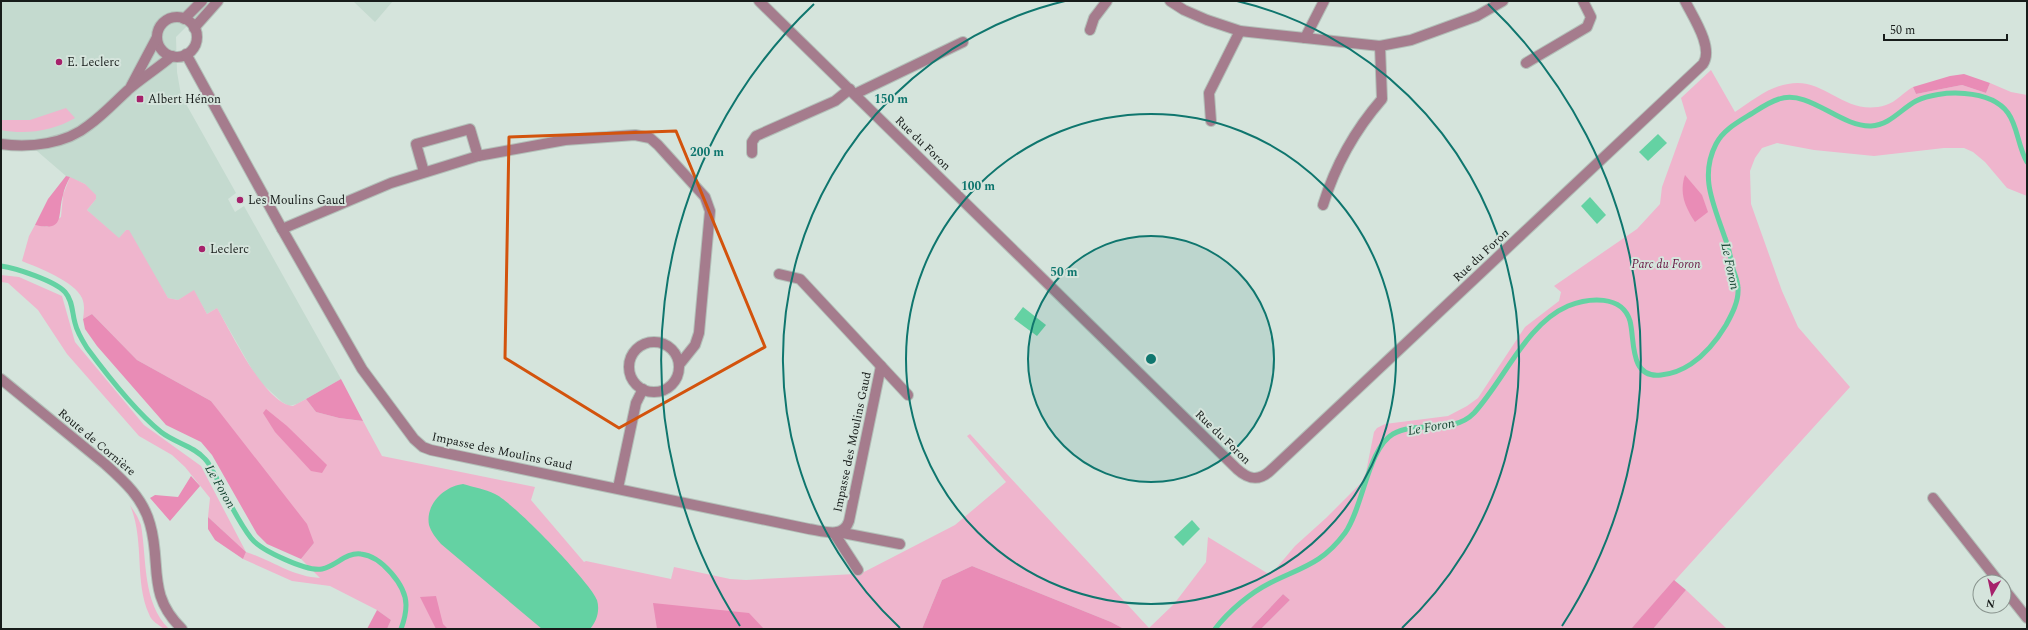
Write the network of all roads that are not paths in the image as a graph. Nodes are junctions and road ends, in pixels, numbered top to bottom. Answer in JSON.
{"nodes":[{"id":1,"x":202,"y":1,"type":"edge"},
{"id":2,"x":218,"y":1,"type":"edge"},
{"id":3,"x":759,"y":1,"type":"edge"},
{"id":4,"x":1107,"y":1,"type":"edge"},
{"id":5,"x":1170,"y":1,"type":"edge"},
{"id":6,"x":1324,"y":1,"type":"edge"},
{"id":7,"x":1503,"y":1,"type":"edge"},
{"id":8,"x":1583,"y":1,"type":"edge"},
{"id":9,"x":1685,"y":1,"type":"edge"},
{"id":10,"x":184,"y":19,"type":"junction"},
{"id":11,"x":194,"y":28,"type":"junction"},
{"id":12,"x":1090,"y":30,"type":"dead end"},
{"id":13,"x":1240,"y":31,"type":"junction"},
{"id":14,"x":157,"y":37,"type":"junction"},
{"id":15,"x":1305,"y":38,"type":"junction"},
{"id":16,"x":963,"y":42,"type":"dead end"},
{"id":17,"x":1380,"y":46,"type":"junction"},
{"id":18,"x":186,"y":54,"type":"junction"},
{"id":19,"x":172,"y":56,"type":"junction"},
{"id":20,"x":1526,"y":63,"type":"dead end"},
{"id":21,"x":129,"y":89,"type":"junction"},
{"id":22,"x":852,"y":92,"type":"junction"},
{"id":23,"x":1211,"y":121,"type":"dead end"},
{"id":24,"x":1,"y":144,"type":"edge"},
{"id":25,"x":752,"y":153,"type":"dead end"},
{"id":26,"x":478,"y":156,"type":"junction"},
{"id":27,"x":424,"y":172,"type":"junction"},
{"id":28,"x":1323,"y":205,"type":"dead end"},
{"id":29,"x":282,"y":229,"type":"junction"},
{"id":30,"x":779,"y":274,"type":"dead end"},
{"id":31,"x":679,"y":364,"type":"junction"},
{"id":32,"x":881,"y":366,"type":"junction"},
{"id":33,"x":1,"y":379,"type":"edge"},
{"id":34,"x":643,"y":389,"type":"junction"},
{"id":35,"x":908,"y":395,"type":"dead end"},
{"id":36,"x":618,"y":488,"type":"junction"},
{"id":37,"x":1933,"y":498,"type":"dead end"},
{"id":38,"x":836,"y":533,"type":"junction"},
{"id":39,"x":900,"y":544,"type":"dead end"},
{"id":40,"x":858,"y":570,"type":"dead end"},
{"id":41,"x":1992,"y":574,"type":"edge"},
{"id":42,"x":2012,"y":599,"type":"edge"},
{"id":43,"x":2027,"y":618,"type":"edge"},
{"id":44,"x":182,"y":629,"type":"edge"}],
"edges":[{"from":1,"to":10,"type":"street"},
{"from":2,"to":11,"type":"street"},
{"from":3,"to":22,"type":"street","name":"Rue du Foron"},
{"from":4,"to":12,"type":"street"},
{"from":5,"to":13,"type":"street"},
{"from":6,"to":15,"type":"street"},
{"from":7,"to":17,"type":"street"},
{"from":8,"to":20,"type":"street"},
{"from":9,"to":22,"type":"street","name":"Rue du Foron"},
{"from":10,"to":11,"type":"street"},
{"from":10,"to":14,"type":"street"},
{"from":11,"to":18,"type":"street"},
{"from":13,"to":15,"type":"street"},
{"from":13,"to":23,"type":"street"},
{"from":14,"to":19,"type":"street"},
{"from":14,"to":21,"type":"street"},
{"from":15,"to":17,"type":"street"},
{"from":16,"to":22,"type":"street"},
{"from":17,"to":28,"type":"street"},
{"from":18,"to":19,"type":"street"},
{"from":18,"to":29,"type":"street","name":"Impasse des Moulins Gaud"},
{"from":19,"to":21,"type":"street"},
{"from":21,"to":24,"type":"street"},
{"from":22,"to":25,"type":"street"},
{"from":26,"to":27,"type":"street"},
{"from":26,"to":27,"type":"street"},
{"from":26,"to":31,"type":"street"},
{"from":27,"to":29,"type":"street"},
{"from":29,"to":36,"type":"street","name":"Impasse des Moulins Gaud"},
{"from":30,"to":32,"type":"street","name":"Impasse des Moulins Gaud"},
{"from":31,"to":34,"type":"street"},
{"from":31,"to":34,"type":"street"},
{"from":32,"to":35,"type":"street","name":"Impasse des Moulins Gaud"},
{"from":32,"to":38,"type":"street","name":"Impasse des Moulins Gaud"},
{"from":33,"to":44,"type":"street","name":"Route de Cornière"},
{"from":34,"to":36,"type":"street"},
{"from":36,"to":38,"type":"street","name":"Impasse des Moulins Gaud"},
{"from":37,"to":41,"type":"street"},
{"from":38,"to":39,"type":"street"},
{"from":38,"to":40,"type":"street"},
{"from":42,"to":43,"type":"street"}]}
